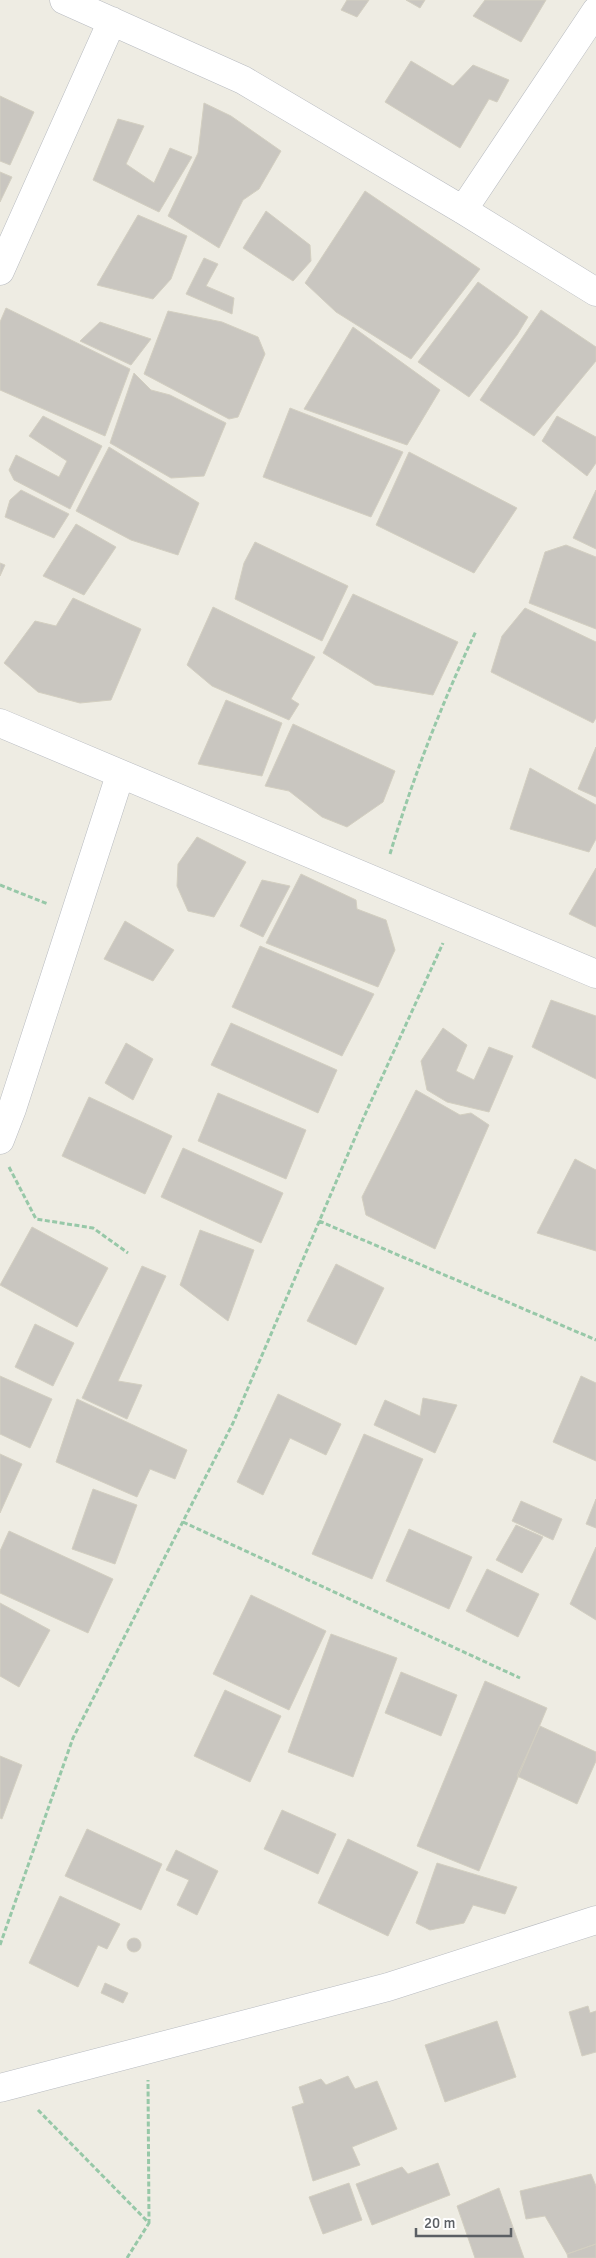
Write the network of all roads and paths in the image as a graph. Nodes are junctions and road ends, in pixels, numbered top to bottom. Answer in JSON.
{"nodes":[{"id":1,"x":64,"y":0,"type":"edge"},
{"id":2,"x":596,"y":11,"type":"edge"},
{"id":3,"x":112,"y":21,"type":"junction"},
{"id":4,"x":463,"y":210,"type":"junction"},
{"id":5,"x":0,"y":271,"type":"edge"},
{"id":6,"x":596,"y":292,"type":"edge"},
{"id":7,"x":476,"y":631,"type":"dead end"},
{"id":8,"x":0,"y":723,"type":"edge"},
{"id":9,"x":120,"y":775,"type":"junction"},
{"id":10,"x":381,"y":884,"type":"junction"},
{"id":11,"x":0,"y":885,"type":"edge"},
{"id":12,"x":75,"y":914,"type":"junction"},
{"id":13,"x":455,"y":915,"type":"junction"},
{"id":14,"x":596,"y":974,"type":"edge"},
{"id":15,"x":2,"y":1150,"type":"edge"},
{"id":16,"x":319,"y":1221,"type":"junction"},
{"id":17,"x":128,"y":1253,"type":"dead end"},
{"id":18,"x":596,"y":1340,"type":"edge"},
{"id":19,"x":183,"y":1522,"type":"junction"},
{"id":20,"x":520,"y":1678,"type":"dead end"},
{"id":21,"x":596,"y":1920,"type":"edge"},
{"id":22,"x":0,"y":1945,"type":"edge"},
{"id":23,"x":148,"y":2050,"type":"junction"},
{"id":24,"x":6,"y":2087,"type":"edge"},
{"id":25,"x":149,"y":2223,"type":"junction"},
{"id":26,"x":127,"y":2258,"type":"edge"}],
"edges":[{"from":1,"to":3,"type":"street"},
{"from":2,"to":4,"type":"street"},
{"from":3,"to":4,"type":"street"},
{"from":3,"to":5,"type":"street"},
{"from":4,"to":6,"type":"street"},
{"from":7,"to":10,"type":"path"},
{"from":8,"to":9,"type":"street"},
{"from":9,"to":10,"type":"street"},
{"from":9,"to":12,"type":"street"},
{"from":10,"to":13,"type":"street"},
{"from":11,"to":12,"type":"path"},
{"from":12,"to":15,"type":"street"},
{"from":13,"to":14,"type":"street"},
{"from":13,"to":16,"type":"path"},
{"from":15,"to":17,"type":"path"},
{"from":16,"to":18,"type":"path"},
{"from":16,"to":19,"type":"path"},
{"from":19,"to":20,"type":"path"},
{"from":19,"to":22,"type":"path"},
{"from":21,"to":23,"type":"street"},
{"from":23,"to":24,"type":"street"},
{"from":23,"to":25,"type":"path"},
{"from":24,"to":25,"type":"path"},
{"from":25,"to":26,"type":"path"}]}
